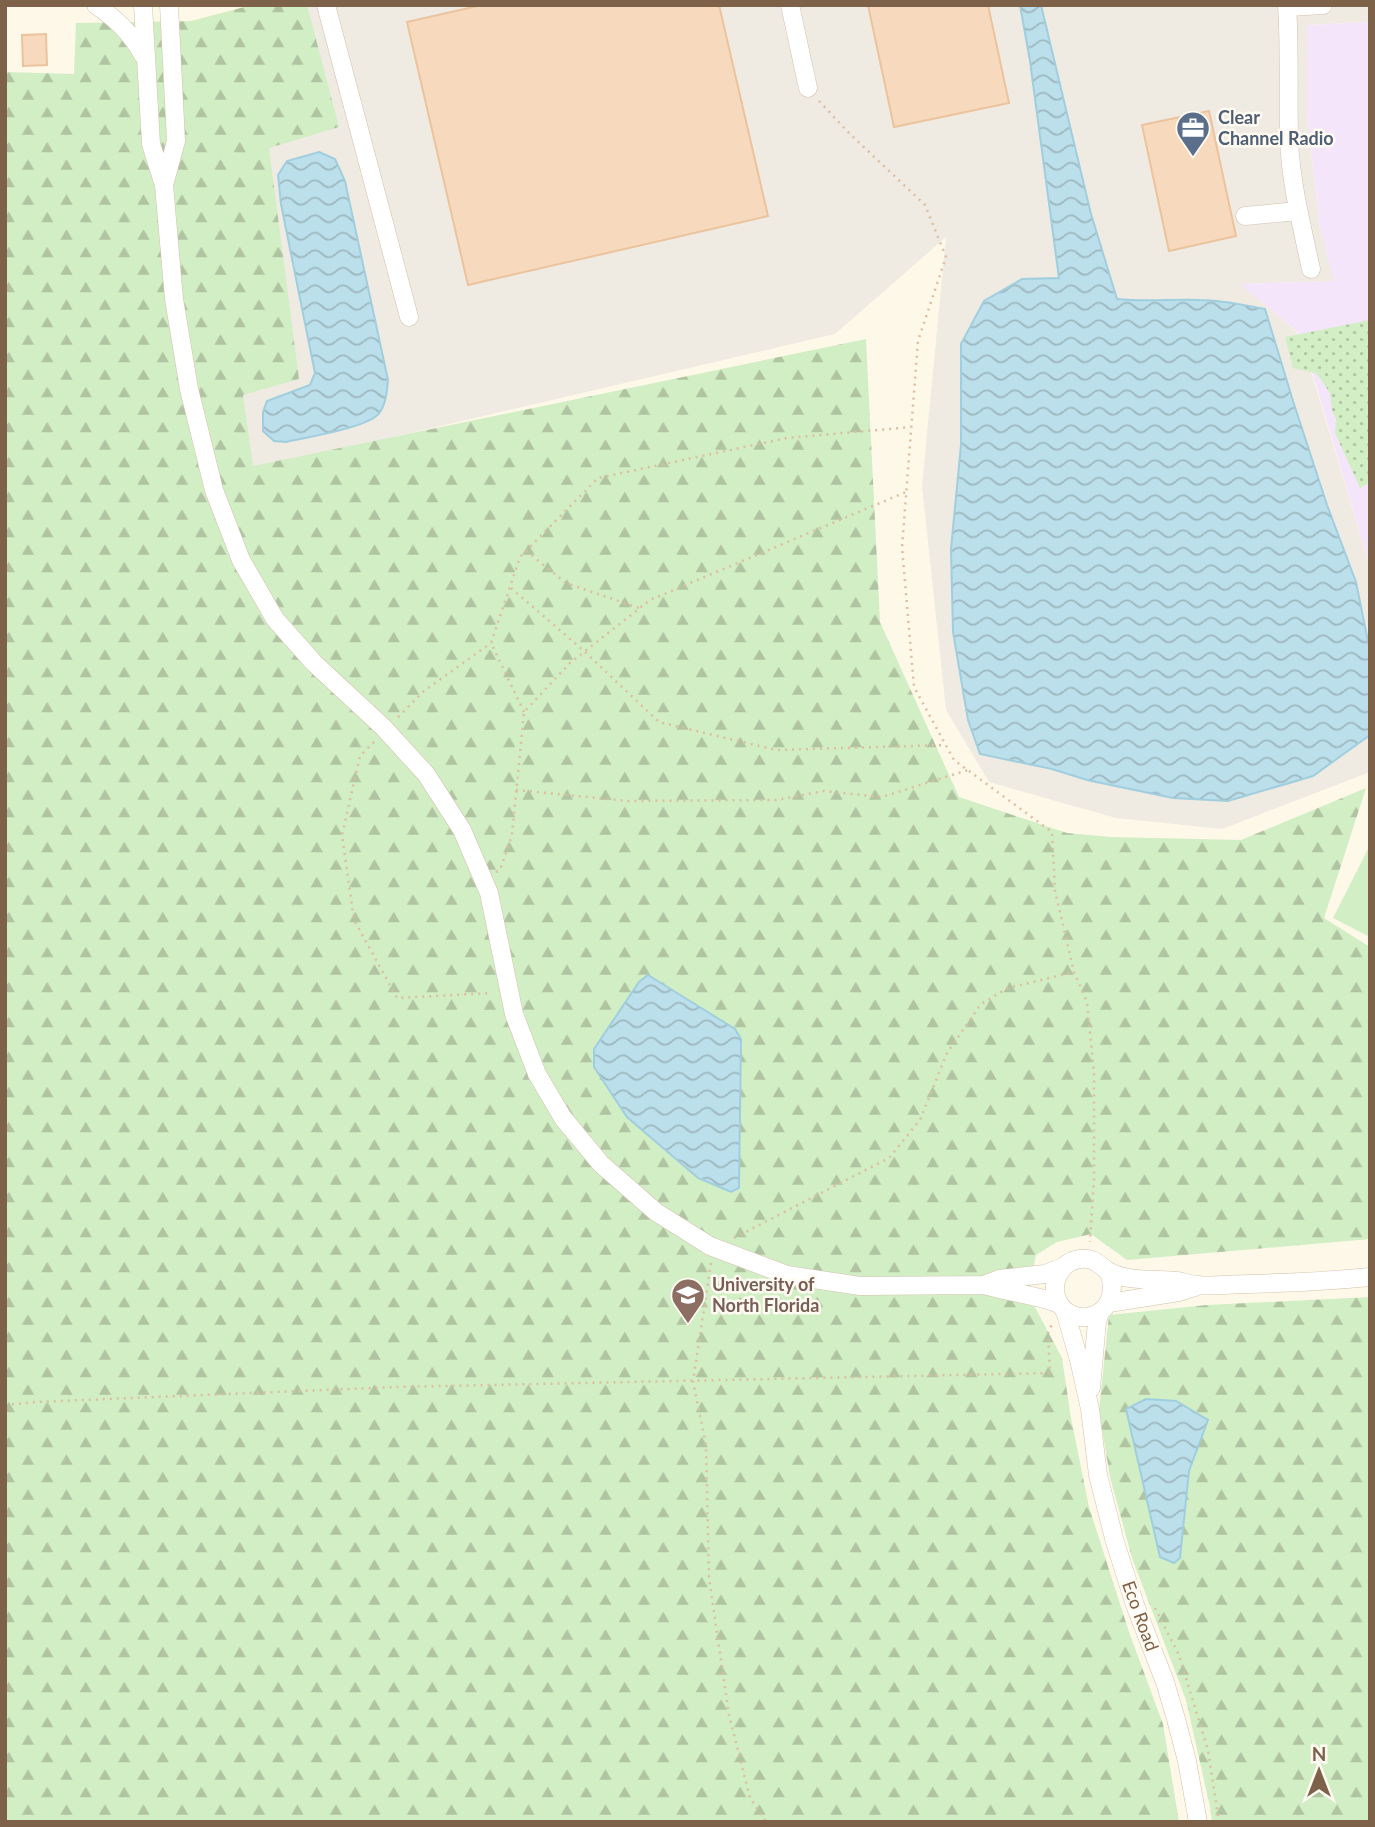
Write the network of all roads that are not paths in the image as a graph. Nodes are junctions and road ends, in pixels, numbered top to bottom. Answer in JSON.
{"nodes":[{"id":1,"x":96,"y":5,"type":"edge"},
{"id":2,"x":143,"y":5,"type":"edge"},
{"id":3,"x":169,"y":5,"type":"edge"},
{"id":4,"x":326,"y":5,"type":"edge"},
{"id":5,"x":790,"y":5,"type":"edge"},
{"id":6,"x":1322,"y":5,"type":"edge"},
{"id":7,"x":1287,"y":6,"type":"edge"},
{"id":8,"x":146,"y":59,"type":"junction"},
{"id":9,"x":808,"y":88,"type":"road end"},
{"id":10,"x":164,"y":185,"type":"junction"},
{"id":11,"x":1298,"y":211,"type":"junction"},
{"id":12,"x":1245,"y":216,"type":"dead end"},
{"id":13,"x":1311,"y":269,"type":"dead end"},
{"id":14,"x":409,"y":317,"type":"dead end"},
{"id":15,"x":1063,"y":1267,"type":"junction"},
{"id":16,"x":1109,"y":1272,"type":"junction"},
{"id":17,"x":1370,"y":1277,"type":"edge"},
{"id":18,"x":984,"y":1285,"type":"junction"},
{"id":19,"x":1198,"y":1286,"type":"junction"},
{"id":20,"x":1062,"y":1307,"type":"junction"},
{"id":21,"x":1105,"y":1308,"type":"junction"},
{"id":22,"x":1090,"y":1409,"type":"junction"},
{"id":23,"x":1198,"y":1822,"type":"edge"}],
"edges":[{"from":1,"to":8,"type":"street"},
{"from":2,"to":8,"type":"street"},
{"from":3,"to":10,"type":"street"},
{"from":4,"to":14,"type":"street"},
{"from":5,"to":9,"type":"street"},
{"from":6,"to":7,"type":"street"},
{"from":7,"to":11,"type":"street"},
{"from":8,"to":10,"type":"street"},
{"from":10,"to":18,"type":"street"},
{"from":11,"to":12,"type":"street"},
{"from":11,"to":13,"type":"street"},
{"from":15,"to":16,"type":"street"},
{"from":15,"to":18,"type":"street"},
{"from":15,"to":20,"type":"street"},
{"from":16,"to":19,"type":"street"},
{"from":16,"to":21,"type":"street"},
{"from":17,"to":19,"type":"street"},
{"from":18,"to":20,"type":"street"},
{"from":19,"to":21,"type":"street"},
{"from":20,"to":21,"type":"street"},
{"from":20,"to":22,"type":"street","name":"Eco Road"},
{"from":21,"to":22,"type":"street","name":"Eco Road"},
{"from":22,"to":23,"type":"street","name":"Eco Road"}]}
